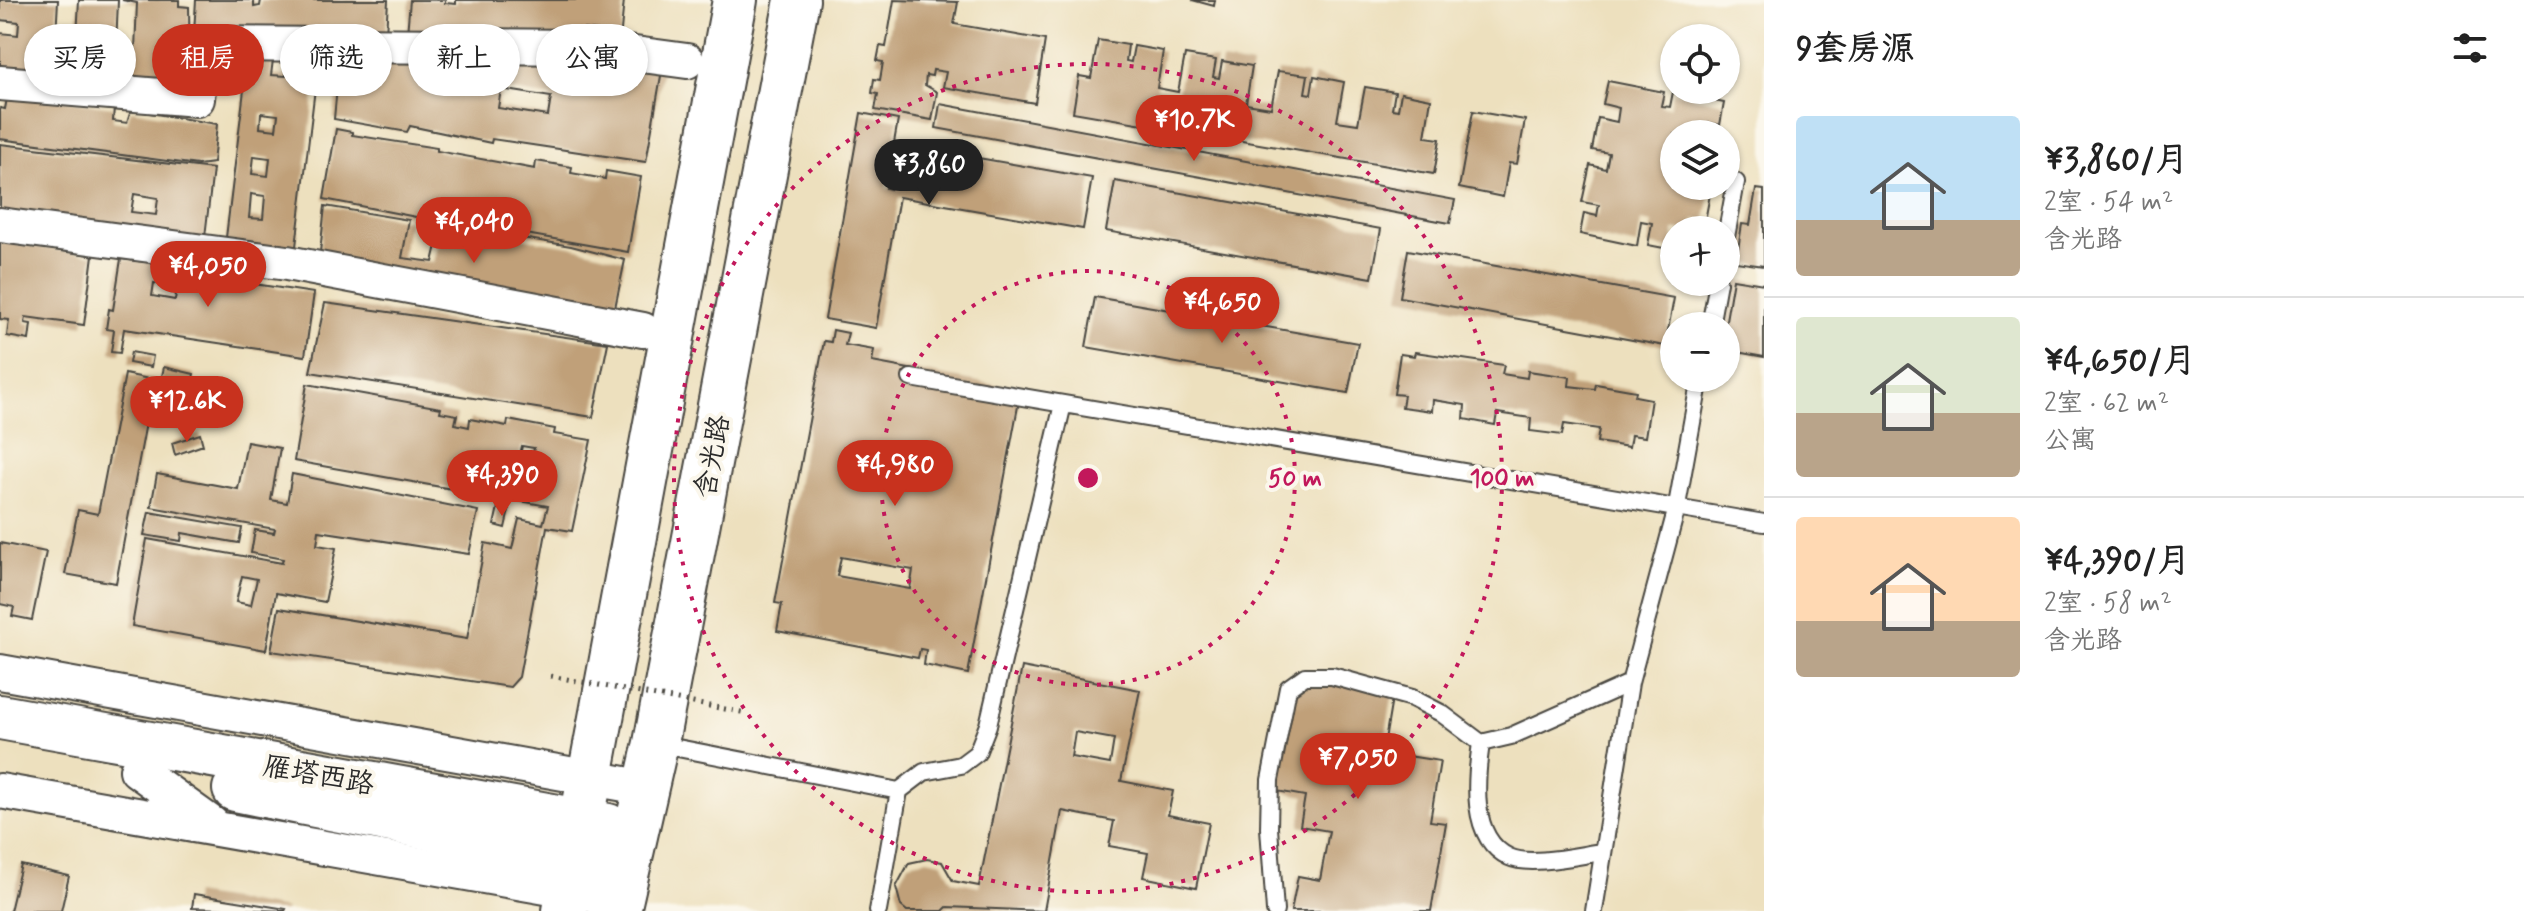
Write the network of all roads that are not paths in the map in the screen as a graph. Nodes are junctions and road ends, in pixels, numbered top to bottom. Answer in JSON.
{"nodes":[{"id":1,"x":735,"y":0,"type":"edge"},
{"id":2,"x":797,"y":0,"type":"edge"},
{"id":3,"x":687,"y":61,"type":"dead end"},
{"id":4,"x":0,"y":83,"type":"edge"},
{"id":5,"x":0,"y":225,"type":"edge"},
{"id":6,"x":643,"y":330,"type":"dead end"},
{"id":7,"x":911,"y":378,"type":"dead end"},
{"id":8,"x":1697,"y":392,"type":"edge"},
{"id":9,"x":1063,"y":404,"type":"junction"},
{"id":10,"x":1676,"y":511,"type":"junction"},
{"id":11,"x":1764,"y":523,"type":"edge"},
{"id":12,"x":0,"y":672,"type":"edge"},
{"id":13,"x":1630,"y":683,"type":"junction"},
{"id":14,"x":0,"y":717,"type":"edge"},
{"id":15,"x":656,"y":743,"type":"junction"},
{"id":16,"x":1481,"y":743,"type":"junction"},
{"id":17,"x":0,"y":747,"type":"edge"},
{"id":18,"x":137,"y":770,"type":"junction"},
{"id":19,"x":590,"y":777,"type":"junction"},
{"id":20,"x":647,"y":788,"type":"junction"},
{"id":21,"x":0,"y":791,"type":"edge"},
{"id":22,"x":899,"y":791,"type":"junction"},
{"id":23,"x":219,"y":829,"type":"junction"},
{"id":24,"x":1602,"y":852,"type":"junction"},
{"id":25,"x":573,"y":870,"type":"edge"},
{"id":26,"x":626,"y":877,"type":"edge"},
{"id":27,"x":878,"y":911,"type":"edge"},
{"id":28,"x":1275,"y":911,"type":"edge"},
{"id":29,"x":1594,"y":911,"type":"edge"}],
"edges":[{"from":1,"to":19,"type":"main road"},
{"from":2,"to":15,"type":"main road","name":"含光路"},
{"from":3,"to":4,"type":"street"},
{"from":5,"to":6,"type":"street"},
{"from":7,"to":9,"type":"lane"},
{"from":8,"to":10,"type":"lane"},
{"from":9,"to":10,"type":"lane"},
{"from":9,"to":22,"type":"lane"},
{"from":10,"to":11,"type":"lane"},
{"from":10,"to":13,"type":"lane"},
{"from":12,"to":19,"type":"street"},
{"from":13,"to":16,"type":"lane"},
{"from":13,"to":24,"type":"lane"},
{"from":14,"to":25,"type":"main road","name":"雁塔西路"},
{"from":15,"to":20,"type":"main road","name":"含光路"},
{"from":15,"to":22,"type":"lane"},
{"from":16,"to":24,"type":"lane"},
{"from":16,"to":28,"type":"lane"},
{"from":17,"to":18,"type":"main road","name":"雁塔西路"},
{"from":18,"to":23,"type":"street"},
{"from":18,"to":25,"type":"main road","name":"雁塔西路"},
{"from":19,"to":20,"type":"street"},
{"from":19,"to":25,"type":"main road"},
{"from":20,"to":26,"type":"main road","name":"含光路"},
{"from":21,"to":23,"type":"street"},
{"from":22,"to":27,"type":"lane"},
{"from":23,"to":25,"type":"street"},
{"from":24,"to":29,"type":"lane"},
{"from":25,"to":26,"type":"main road","name":"雁塔西路"},
{"from":25,"to":26,"type":"street"}]}
